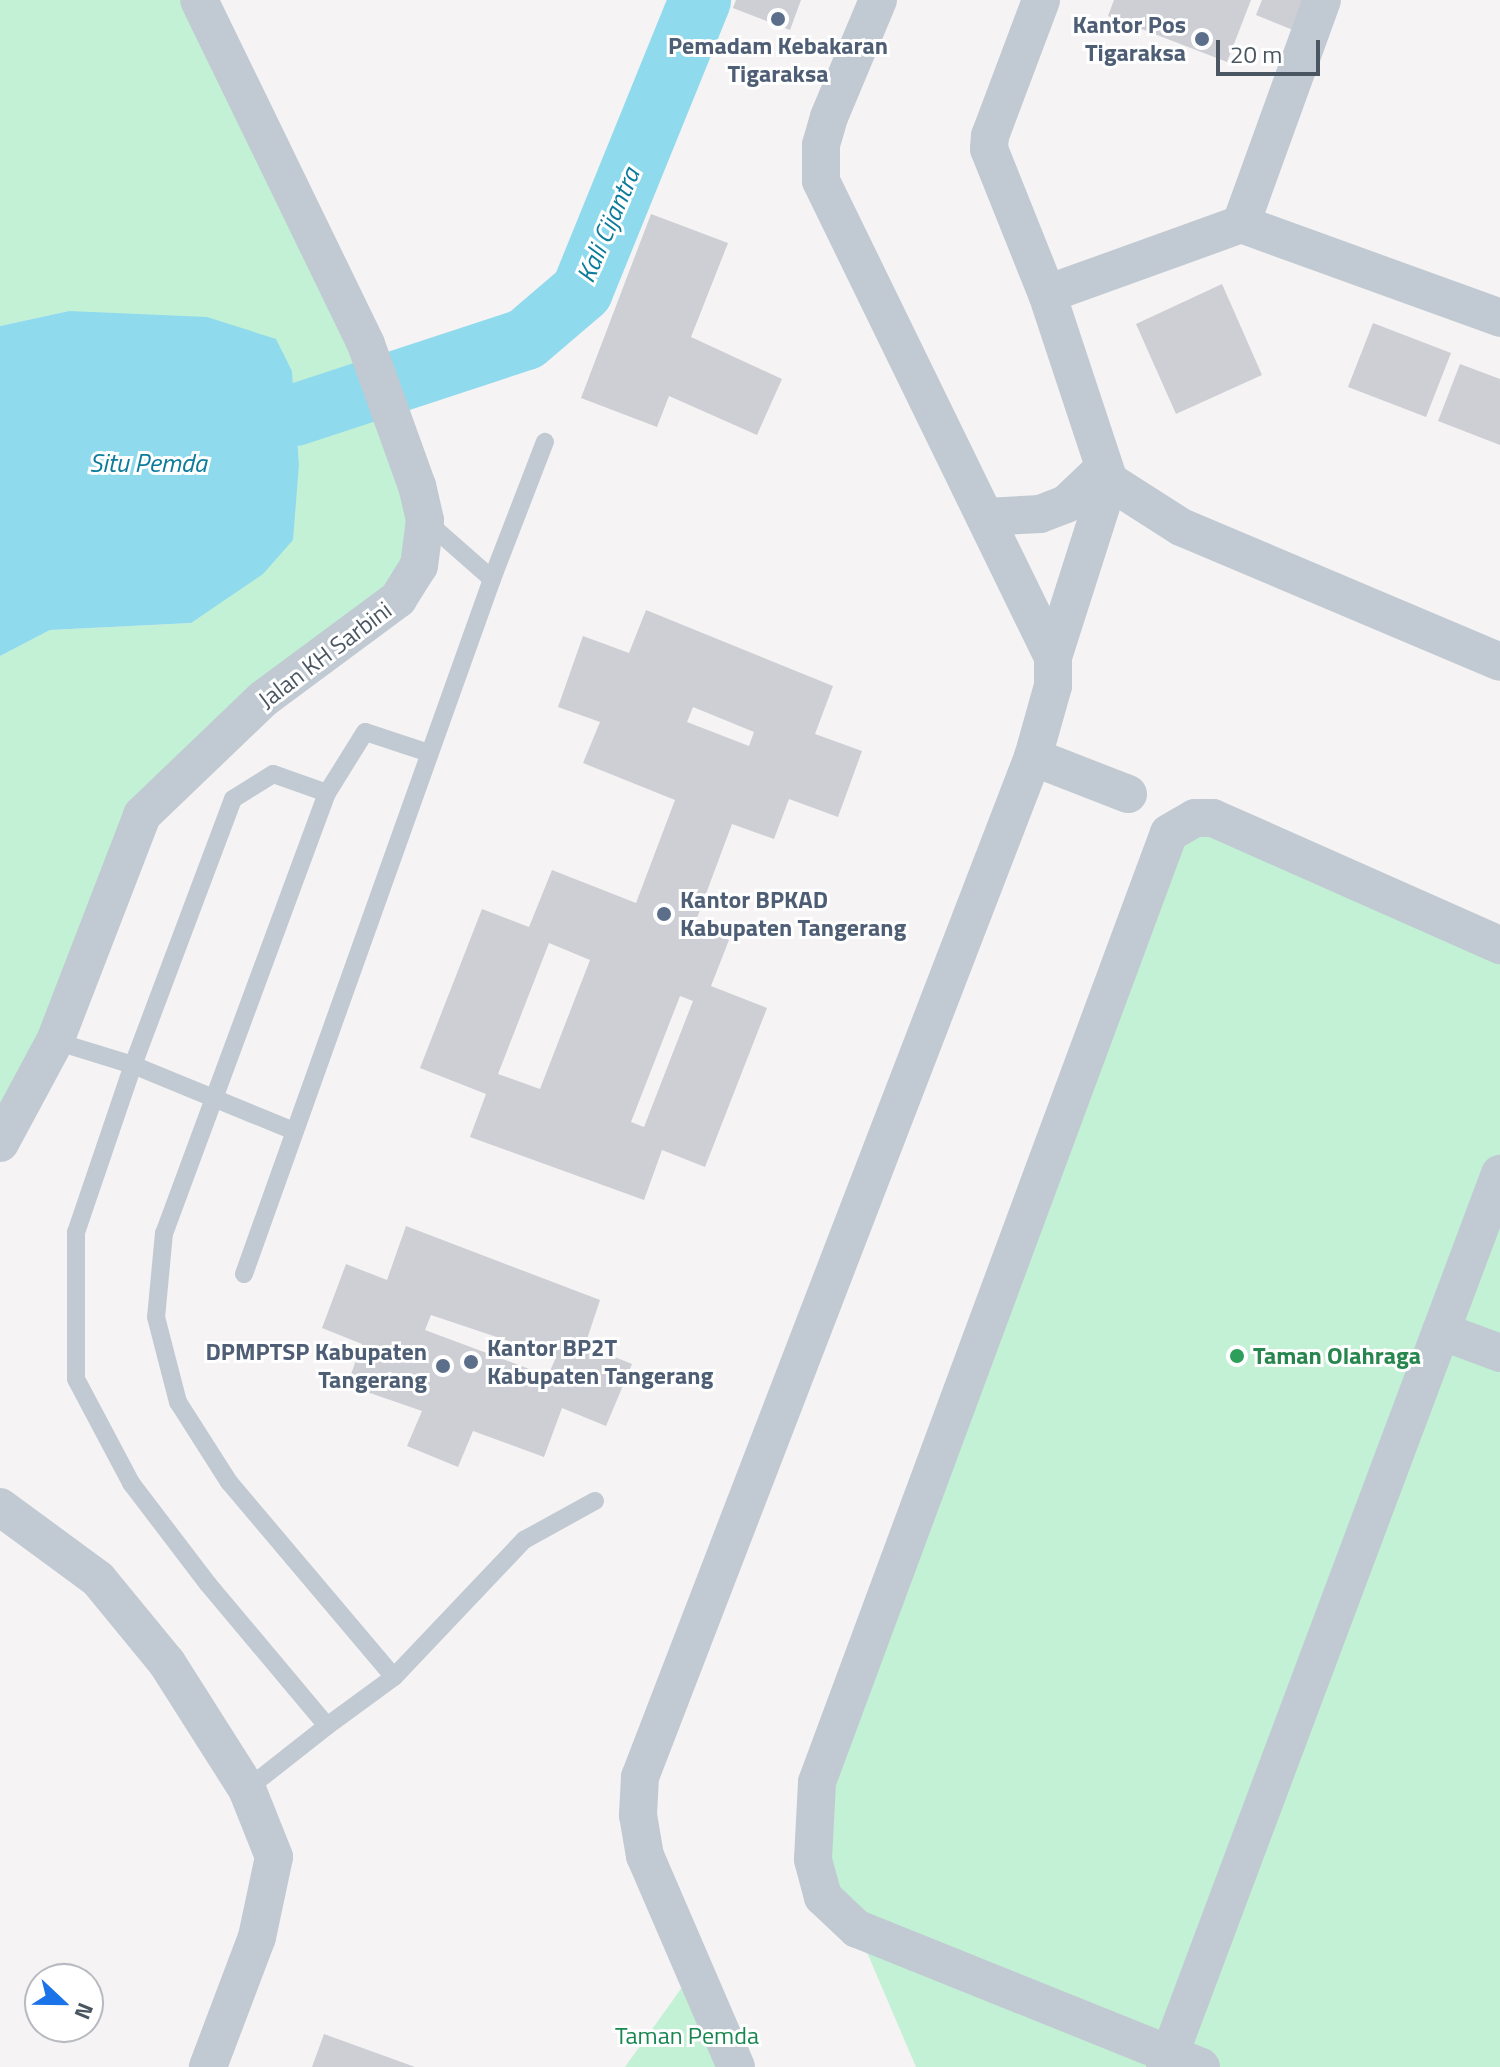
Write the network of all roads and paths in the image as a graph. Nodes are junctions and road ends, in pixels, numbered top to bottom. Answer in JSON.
{"nodes":[{"id":1,"x":199,"y":0,"type":"edge"},
{"id":2,"x":878,"y":0,"type":"edge"},
{"id":3,"x":1041,"y":0,"type":"edge"},
{"id":4,"x":1322,"y":0,"type":"edge"},
{"id":5,"x":1241,"y":224,"type":"junction"},
{"id":6,"x":1047,"y":294,"type":"junction"},
{"id":7,"x":1500,"y":318,"type":"edge"},
{"id":8,"x":545,"y":442,"type":"dead end"},
{"id":9,"x":1107,"y":474,"type":"junction"},
{"id":10,"x":421,"y":503,"type":"junction"},
{"id":11,"x":985,"y":517,"type":"junction"},
{"id":12,"x":492,"y":579,"type":"junction"},
{"id":13,"x":1053,"y":657,"type":"junction"},
{"id":14,"x":1500,"y":662,"type":"edge"},
{"id":15,"x":429,"y":753,"type":"junction"},
{"id":16,"x":1033,"y":757,"type":"junction"},
{"id":17,"x":327,"y":793,"type":"junction"},
{"id":18,"x":1128,"y":794,"type":"dead end"},
{"id":19,"x":1500,"y":945,"type":"edge"},
{"id":20,"x":55,"y":1041,"type":"junction"},
{"id":21,"x":133,"y":1065,"type":"junction"},
{"id":22,"x":211,"y":1098,"type":"junction"},
{"id":23,"x":294,"y":1131,"type":"junction"},
{"id":24,"x":0,"y":1143,"type":"edge"},
{"id":25,"x":1500,"y":1174,"type":"edge"},
{"id":26,"x":244,"y":1274,"type":"dead end"},
{"id":27,"x":1441,"y":1331,"type":"junction"},
{"id":28,"x":1500,"y":1353,"type":"edge"},
{"id":29,"x":595,"y":1501,"type":"dead end"},
{"id":30,"x":0,"y":1507,"type":"edge"},
{"id":31,"x":394,"y":1677,"type":"junction"},
{"id":32,"x":327,"y":1726,"type":"junction"},
{"id":33,"x":247,"y":1789,"type":"junction"},
{"id":34,"x":1178,"y":2063,"type":"edge"},
{"id":35,"x":208,"y":2067,"type":"edge"},
{"id":36,"x":736,"y":2067,"type":"edge"}],
"edges":[{"from":1,"to":10,"type":"street","name":"Jalan KH Sarbini"},
{"from":2,"to":11,"type":"street"},
{"from":3,"to":6,"type":"street"},
{"from":4,"to":5,"type":"street"},
{"from":5,"to":6,"type":"street"},
{"from":5,"to":7,"type":"street"},
{"from":6,"to":9,"type":"street"},
{"from":8,"to":12,"type":"lane"},
{"from":9,"to":11,"type":"street"},
{"from":9,"to":13,"type":"street"},
{"from":9,"to":14,"type":"street"},
{"from":10,"to":12,"type":"lane"},
{"from":10,"to":20,"type":"street","name":"Jalan KH Sarbini"},
{"from":11,"to":13,"type":"street"},
{"from":12,"to":15,"type":"lane"},
{"from":13,"to":16,"type":"street"},
{"from":15,"to":17,"type":"lane"},
{"from":15,"to":23,"type":"lane"},
{"from":16,"to":18,"type":"street"},
{"from":16,"to":36,"type":"street"},
{"from":17,"to":21,"type":"lane"},
{"from":17,"to":22,"type":"lane"},
{"from":19,"to":34,"type":"street"},
{"from":20,"to":21,"type":"lane"},
{"from":20,"to":24,"type":"street","name":"Jalan KH Sarbini"},
{"from":21,"to":22,"type":"lane"},
{"from":21,"to":32,"type":"lane"},
{"from":22,"to":23,"type":"lane"},
{"from":22,"to":31,"type":"lane"},
{"from":23,"to":26,"type":"lane"},
{"from":25,"to":27,"type":"street"},
{"from":27,"to":28,"type":"street"},
{"from":27,"to":34,"type":"street"},
{"from":29,"to":31,"type":"lane"},
{"from":30,"to":33,"type":"street"},
{"from":31,"to":32,"type":"lane"},
{"from":32,"to":33,"type":"lane"},
{"from":33,"to":35,"type":"street"}]}
